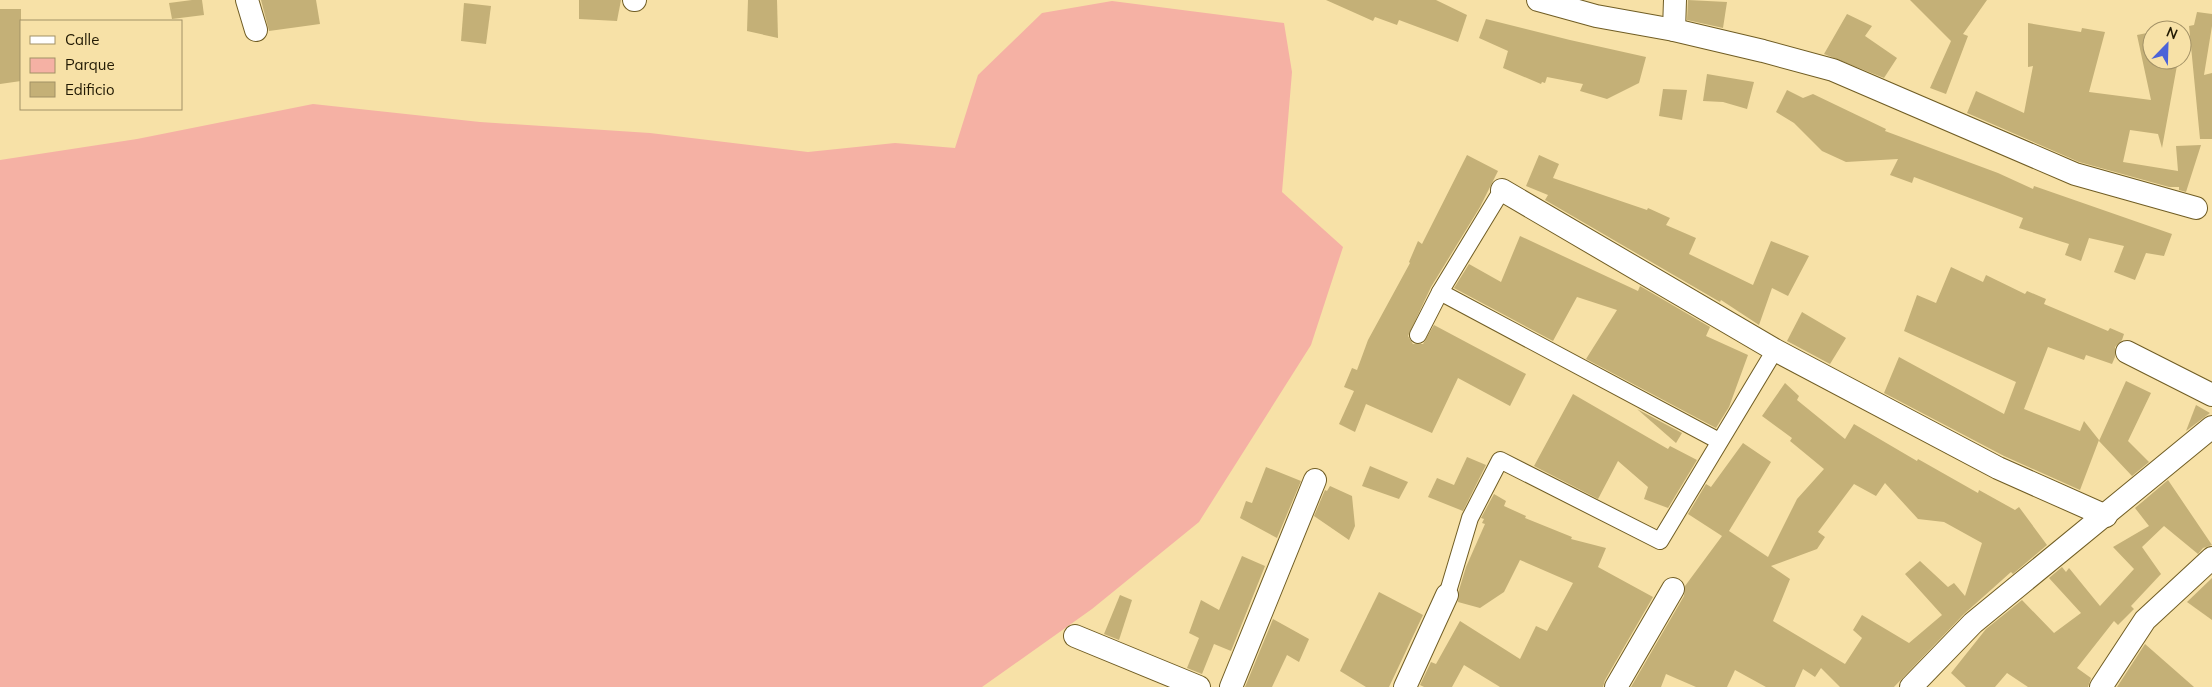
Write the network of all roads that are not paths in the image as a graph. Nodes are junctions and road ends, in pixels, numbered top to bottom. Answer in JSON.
{"nodes":[{"id":1,"x":247,"y":0,"type":"edge"},
{"id":2,"x":1538,"y":0,"type":"edge"},
{"id":3,"x":1675,"y":0,"type":"edge"},
{"id":4,"x":256,"y":30,"type":"dead end"},
{"id":5,"x":1674,"y":30,"type":"junction"},
{"id":6,"x":1502,"y":190,"type":"joint"},
{"id":7,"x":2196,"y":208,"type":"dead end"},
{"id":8,"x":1440,"y":292,"type":"junction"},
{"id":9,"x":1418,"y":335,"type":"dead end"},
{"id":10,"x":1775,"y":350,"type":"junction"},
{"id":11,"x":2127,"y":352,"type":"dead end"},
{"id":12,"x":2212,"y":395,"type":"edge"},
{"id":13,"x":2212,"y":427,"type":"edge"},
{"id":14,"x":1719,"y":441,"type":"junction"},
{"id":15,"x":1315,"y":480,"type":"dead end"},
{"id":16,"x":2106,"y":516,"type":"junction"},
{"id":17,"x":2212,"y":558,"type":"edge"},
{"id":18,"x":1673,"y":589,"type":"dead end"},
{"id":19,"x":1448,"y":595,"type":"joint"},
{"id":20,"x":1075,"y":636,"type":"dead end"},
{"id":21,"x":1199,"y":687,"type":"edge"},
{"id":22,"x":1231,"y":687,"type":"edge"},
{"id":23,"x":1405,"y":687,"type":"edge"},
{"id":24,"x":1616,"y":687,"type":"edge"},
{"id":25,"x":1911,"y":687,"type":"edge"},
{"id":26,"x":2100,"y":687,"type":"edge"}],
"edges":[{"from":1,"to":4,"type":"street"},
{"from":2,"to":5,"type":"street"},
{"from":3,"to":5,"type":"street"},
{"from":5,"to":7,"type":"street"},
{"from":6,"to":8,"type":"street"},
{"from":6,"to":10,"type":"street"},
{"from":8,"to":9,"type":"street"},
{"from":8,"to":14,"type":"street"},
{"from":10,"to":14,"type":"street"},
{"from":10,"to":16,"type":"street"},
{"from":11,"to":12,"type":"street"},
{"from":13,"to":16,"type":"street"},
{"from":14,"to":19,"type":"street"},
{"from":15,"to":22,"type":"street"},
{"from":16,"to":25,"type":"street"},
{"from":17,"to":26,"type":"street"},
{"from":18,"to":24,"type":"street"},
{"from":19,"to":23,"type":"street"},
{"from":20,"to":21,"type":"street"}]}
